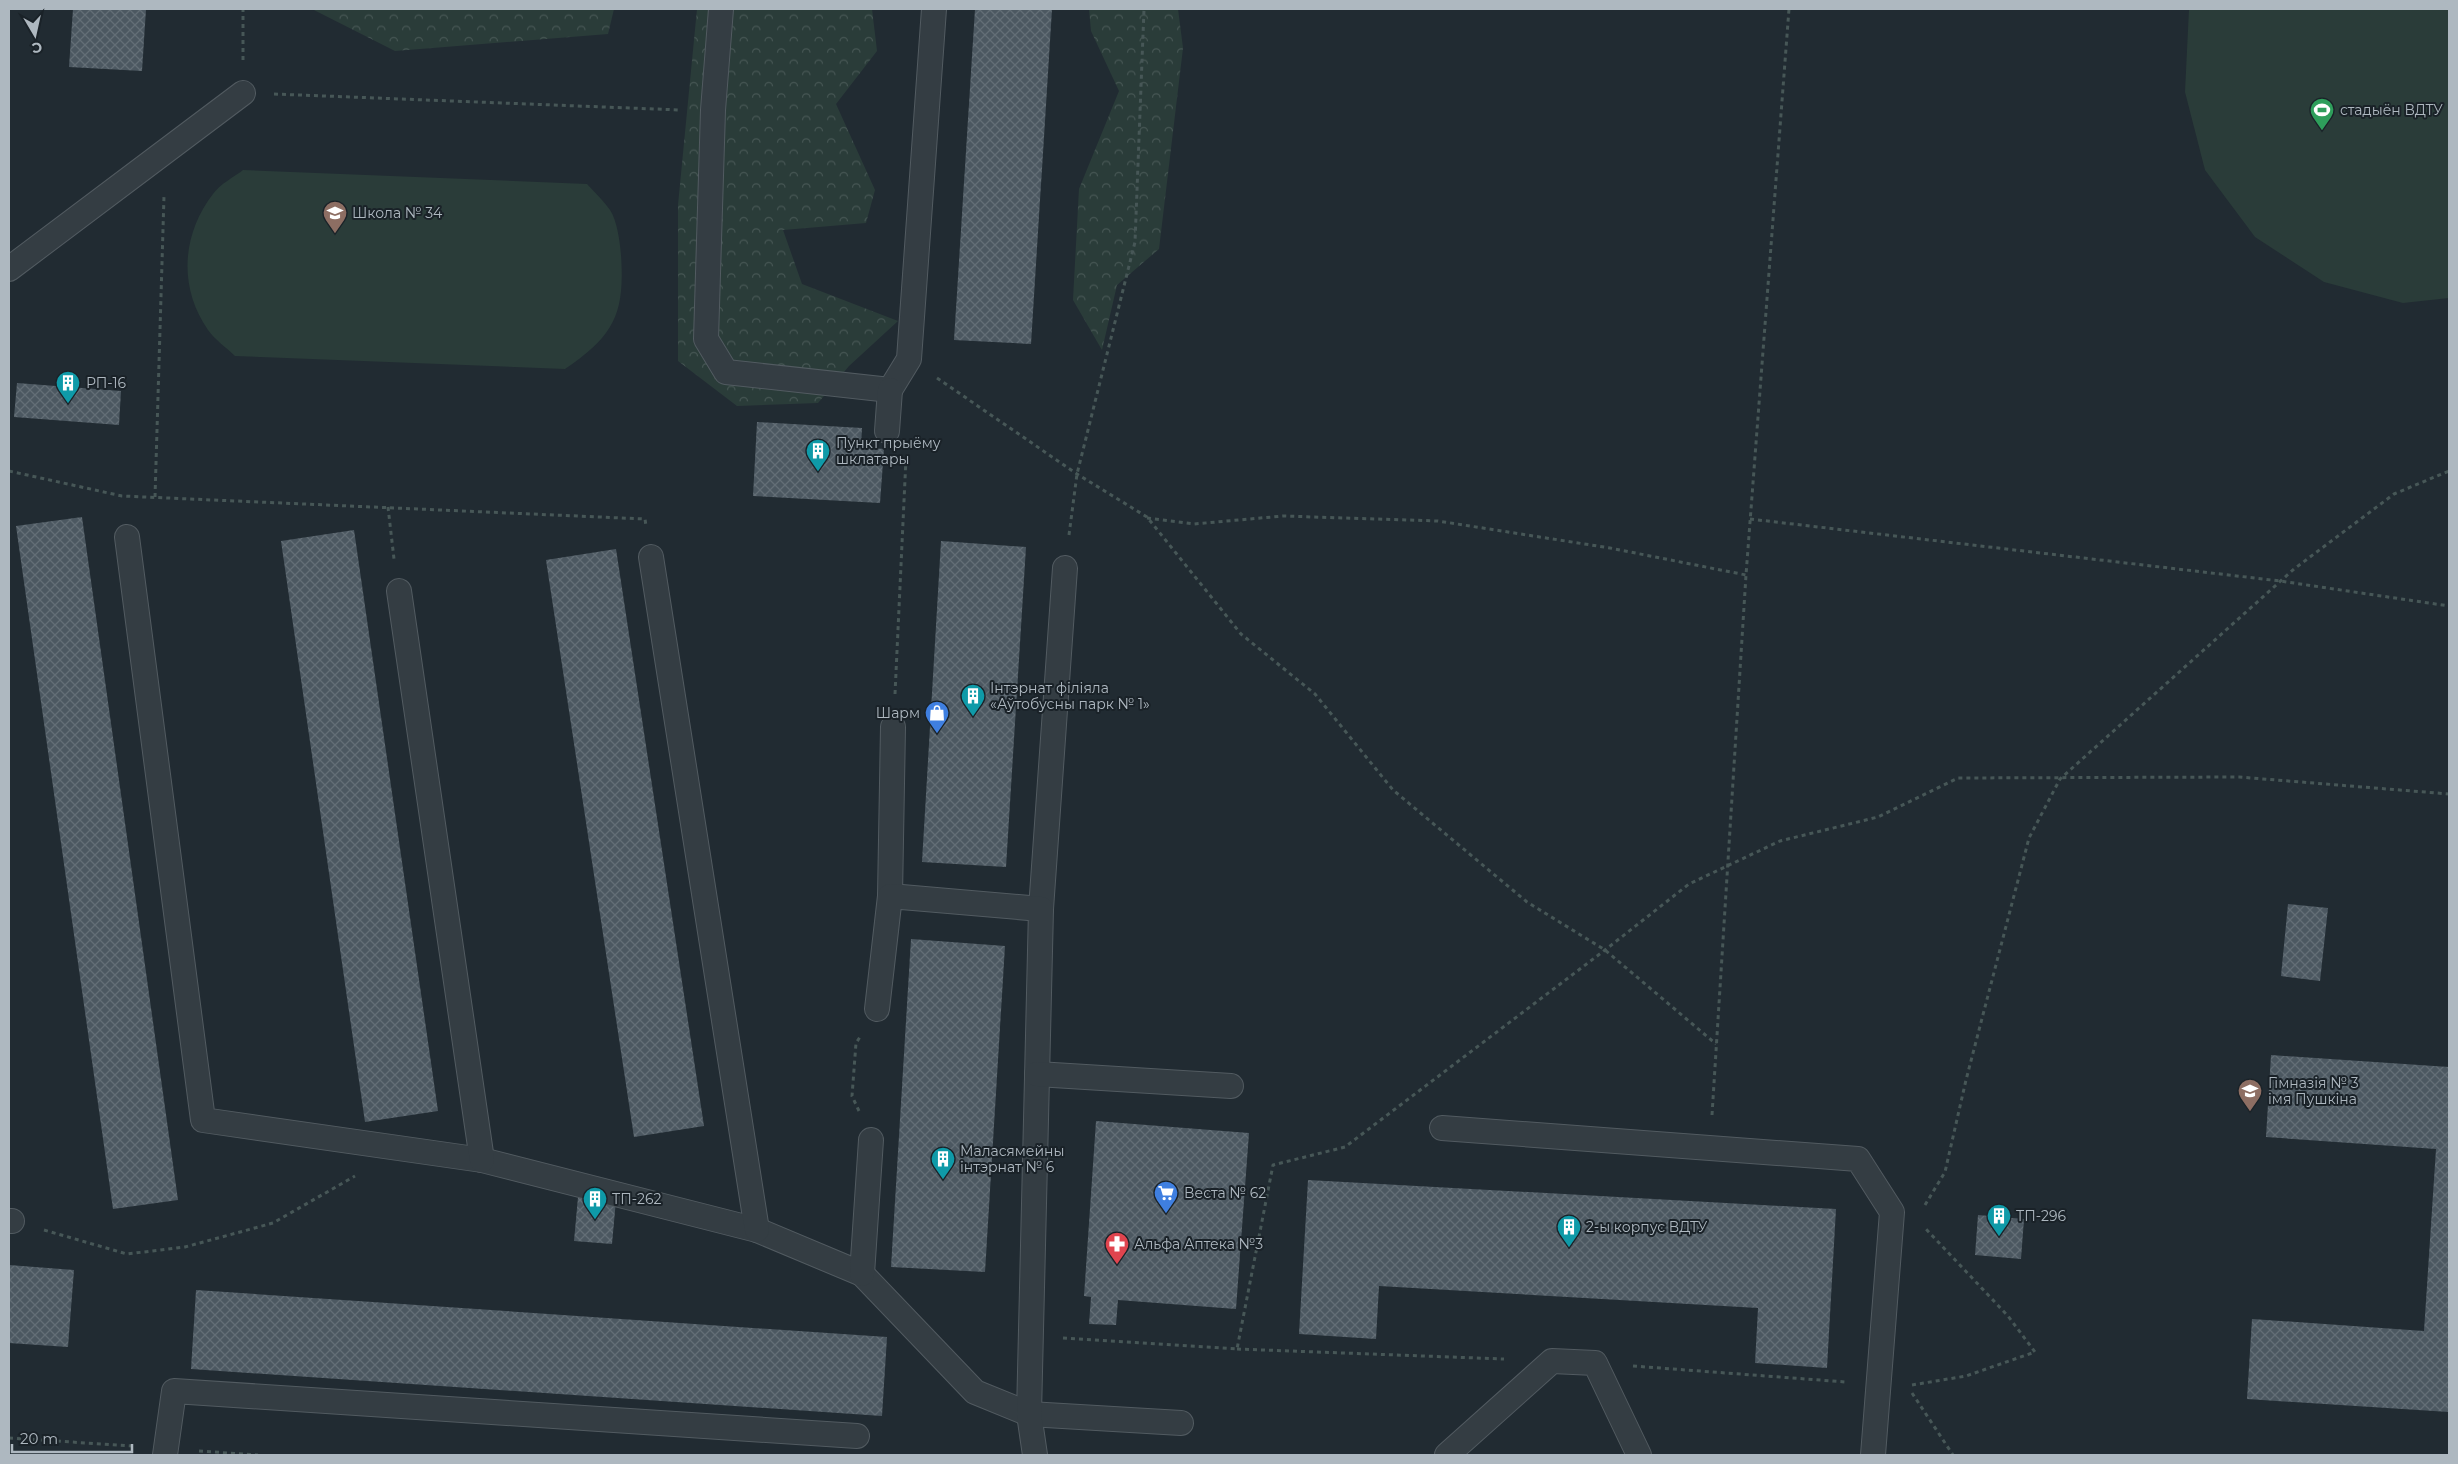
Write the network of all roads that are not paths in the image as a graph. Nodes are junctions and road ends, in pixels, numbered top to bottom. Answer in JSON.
{"nodes":[{"id":1,"x":721,"y":9,"type":"edge"},
{"id":2,"x":934,"y":9,"type":"edge"},
{"id":3,"x":243,"y":93,"type":"road end"},
{"id":4,"x":9,"y":270,"type":"edge"},
{"id":5,"x":890,"y":390,"type":"junction"},
{"id":6,"x":887,"y":431,"type":"road end"},
{"id":7,"x":128,"y":537,"type":"dead end"},
{"id":8,"x":651,"y":557,"type":"road end"},
{"id":9,"x":1065,"y":568,"type":"road end"},
{"id":10,"x":399,"y":591,"type":"road end"},
{"id":11,"x":893,"y":727,"type":"road end"},
{"id":12,"x":890,"y":896,"type":"junction"},
{"id":13,"x":1040,"y":909,"type":"junction"},
{"id":14,"x":877,"y":1009,"type":"road end"},
{"id":15,"x":1037,"y":1074,"type":"junction"},
{"id":16,"x":1231,"y":1086,"type":"dead end"},
{"id":17,"x":1442,"y":1128,"type":"dead end"},
{"id":18,"x":871,"y":1140,"type":"road end"},
{"id":19,"x":482,"y":1160,"type":"junction"},
{"id":20,"x":757,"y":1230,"type":"junction"},
{"id":21,"x":862,"y":1274,"type":"junction"},
{"id":22,"x":1029,"y":1414,"type":"junction"},
{"id":23,"x":1181,"y":1423,"type":"dead end"},
{"id":24,"x":857,"y":1436,"type":"dead end"},
{"id":25,"x":165,"y":1455,"type":"edge"},
{"id":26,"x":1035,"y":1455,"type":"edge"},
{"id":27,"x":1447,"y":1455,"type":"edge"},
{"id":28,"x":1639,"y":1455,"type":"edge"},
{"id":29,"x":1873,"y":1455,"type":"edge"}],
"edges":[{"from":1,"to":5,"type":"lane"},
{"from":2,"to":5,"type":"lane"},
{"from":3,"to":4,"type":"lane"},
{"from":5,"to":6,"type":"lane"},
{"from":7,"to":19,"type":"lane"},
{"from":8,"to":20,"type":"lane"},
{"from":9,"to":13,"type":"lane"},
{"from":10,"to":19,"type":"lane"},
{"from":11,"to":12,"type":"lane"},
{"from":12,"to":13,"type":"lane"},
{"from":12,"to":14,"type":"lane"},
{"from":13,"to":15,"type":"lane"},
{"from":15,"to":16,"type":"lane"},
{"from":15,"to":22,"type":"lane"},
{"from":17,"to":29,"type":"lane"},
{"from":18,"to":21,"type":"lane"},
{"from":19,"to":20,"type":"lane"},
{"from":20,"to":21,"type":"lane"},
{"from":21,"to":22,"type":"lane"},
{"from":22,"to":23,"type":"lane"},
{"from":22,"to":26,"type":"lane"},
{"from":24,"to":25,"type":"lane"},
{"from":27,"to":28,"type":"lane"}]}
